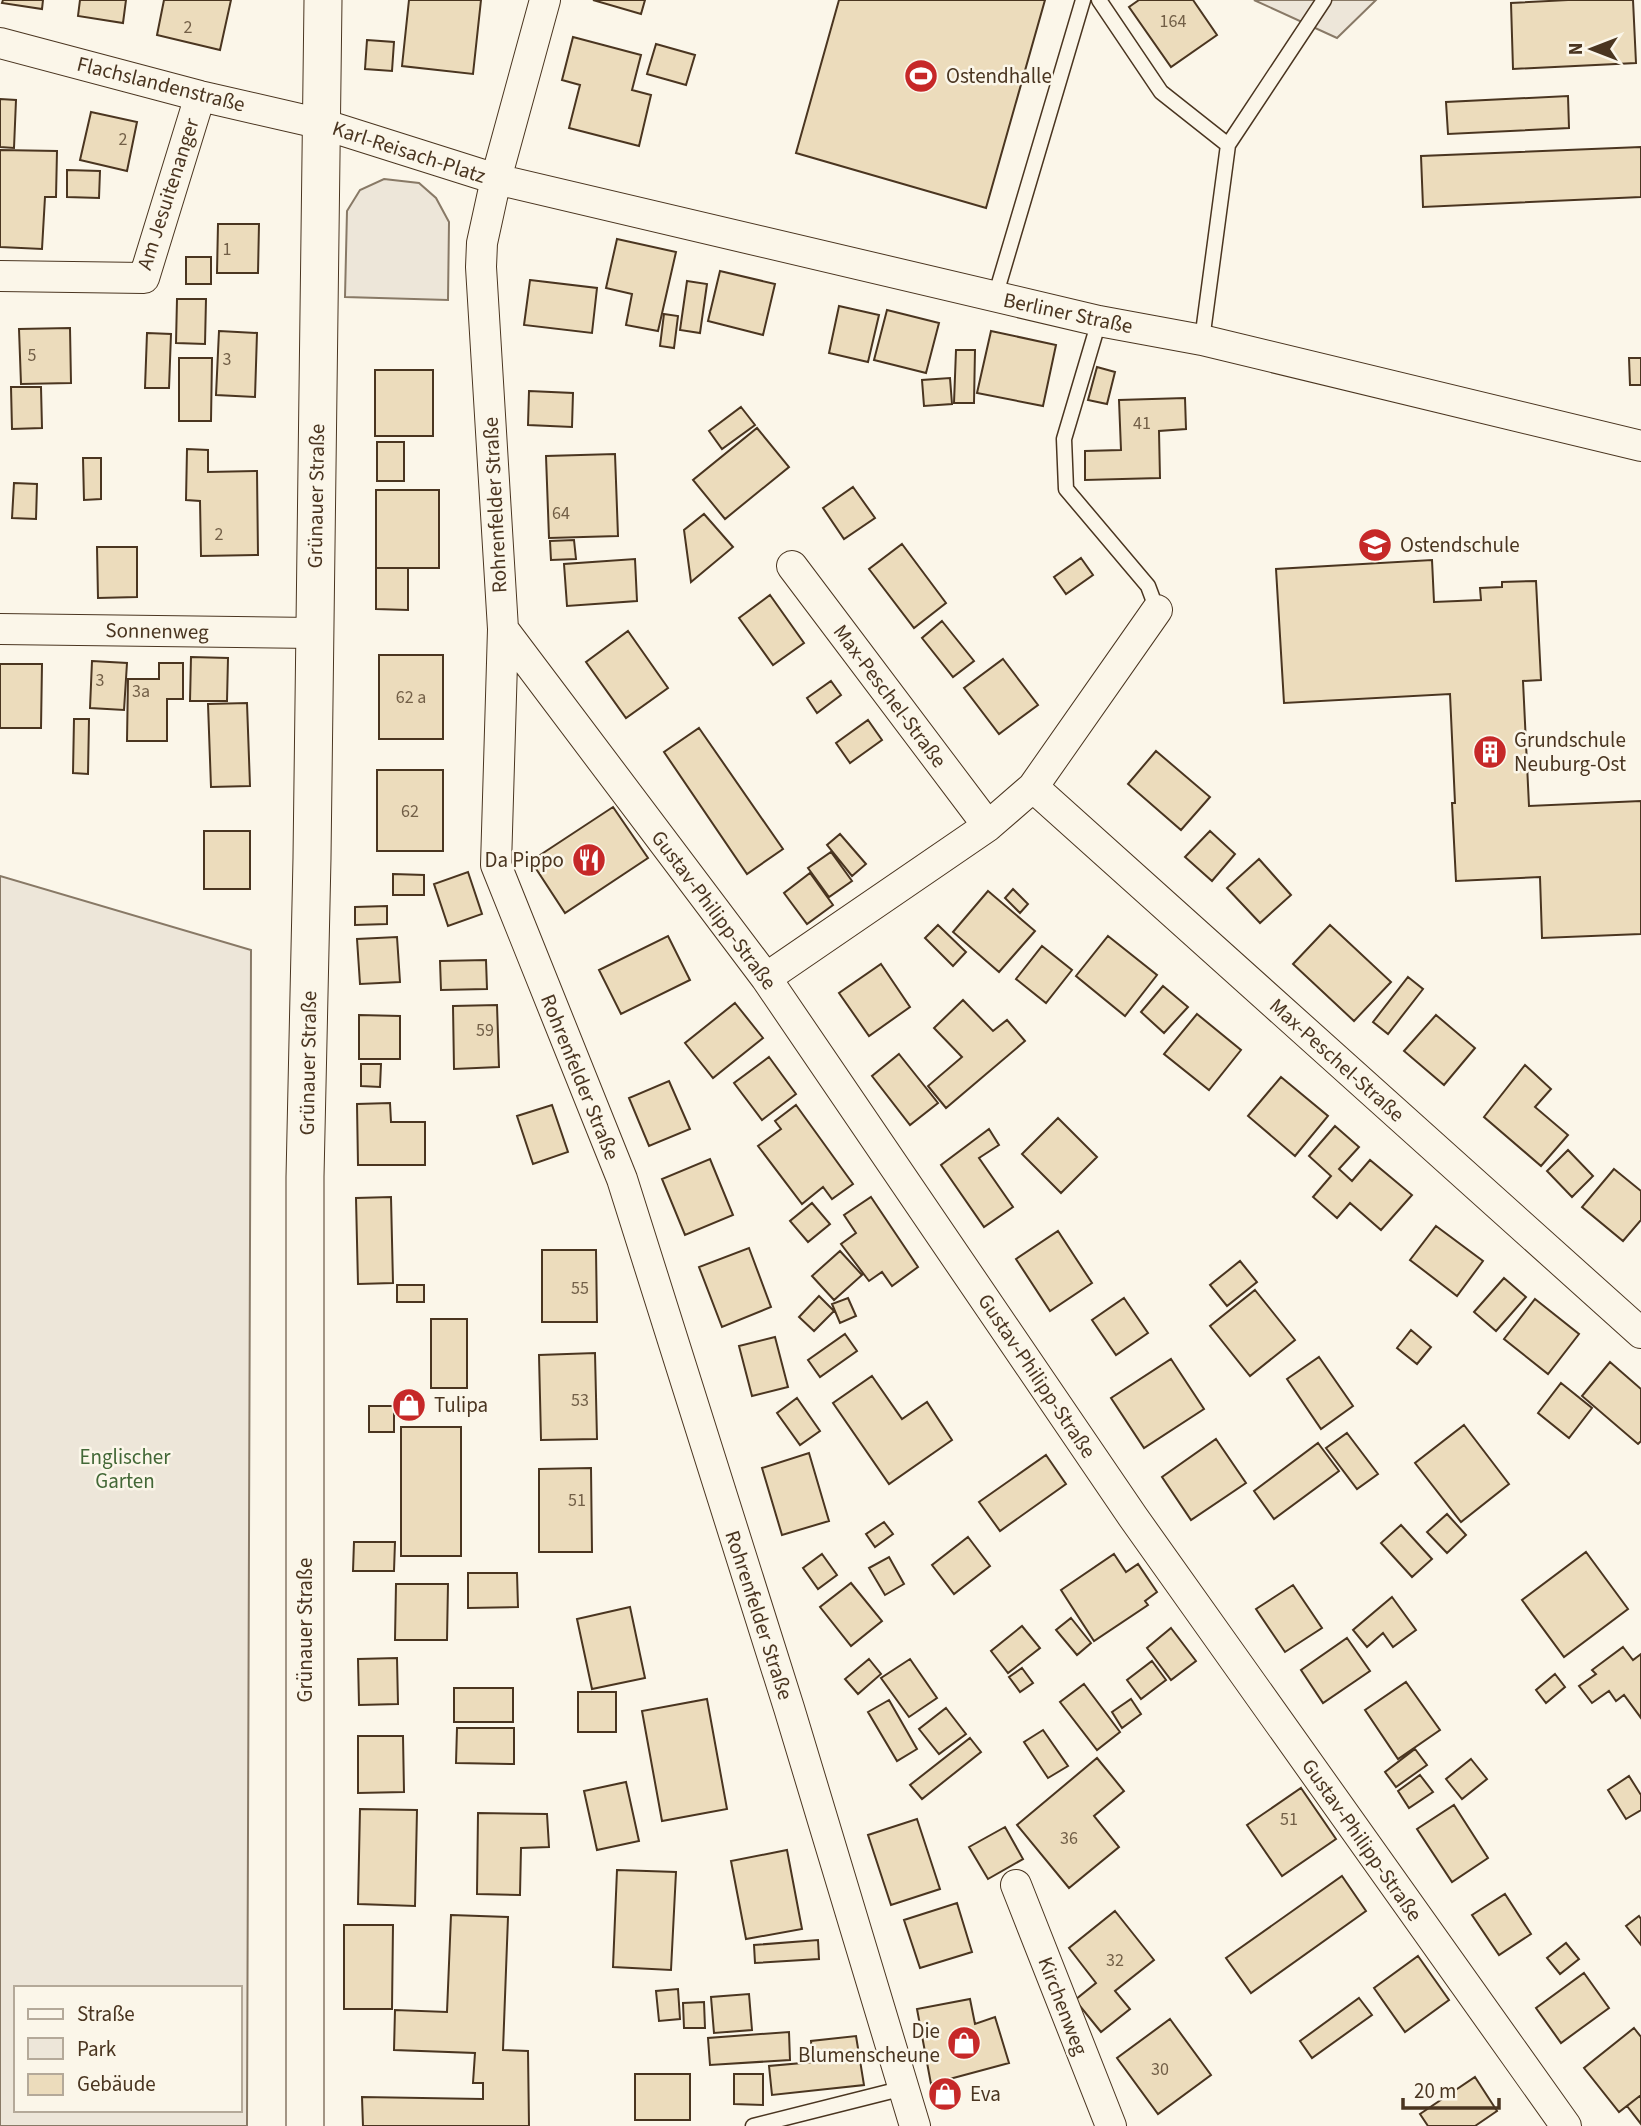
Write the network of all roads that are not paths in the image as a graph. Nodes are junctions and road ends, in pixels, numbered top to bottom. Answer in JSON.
{"nodes":[{"id":1,"x":323,"y":0,"type":"edge"},
{"id":2,"x":545,"y":0,"type":"edge"},
{"id":3,"x":1083,"y":0,"type":"edge"},
{"id":4,"x":1099,"y":0,"type":"edge"},
{"id":5,"x":1324,"y":0,"type":"edge"},
{"id":6,"x":0,"y":43,"type":"edge"},
{"id":7,"x":200,"y":96,"type":"junction"},
{"id":8,"x":322,"y":124,"type":"junction"},
{"id":9,"x":1228,"y":145,"type":"junction"},
{"id":10,"x":496,"y":179,"type":"junction"},
{"id":11,"x":0,"y":276,"type":"edge"},
{"id":12,"x":995,"y":297,"type":"junction"},
{"id":13,"x":1099,"y":321,"type":"junction"},
{"id":14,"x":1202,"y":340,"type":"junction"},
{"id":15,"x":1641,"y":446,"type":"edge"},
{"id":16,"x":792,"y":566,"type":"dead end"},
{"id":17,"x":1157,"y":610,"type":"joint"},
{"id":18,"x":0,"y":629,"type":"edge"},
{"id":19,"x":503,"y":629,"type":"junction"},
{"id":20,"x":314,"y":632,"type":"junction"},
{"id":21,"x":1033,"y":787,"type":"junction"},
{"id":22,"x":988,"y":826,"type":"junction"},
{"id":23,"x":766,"y":978,"type":"junction"},
{"id":24,"x":1641,"y":1333,"type":"edge"},
{"id":25,"x":1016,"y":1885,"type":"dead end"},
{"id":26,"x":904,"y":2088,"type":"junction"},
{"id":27,"x":305,"y":2126,"type":"edge"},
{"id":28,"x":753,"y":2126,"type":"edge"},
{"id":29,"x":915,"y":2126,"type":"edge"},
{"id":30,"x":1111,"y":2126,"type":"edge"},
{"id":31,"x":1566,"y":2126,"type":"edge"}],
"edges":[{"from":1,"to":8,"type":"street","name":"Grünauer Straße"},
{"from":2,"to":10,"type":"street","name":"Rohrenfelder Straße"},
{"from":3,"to":12,"type":"lane"},
{"from":4,"to":9,"type":"lane"},
{"from":5,"to":9,"type":"lane"},
{"from":6,"to":7,"type":"street","name":"Flachslandenstraße"},
{"from":7,"to":8,"type":"street","name":"Flachslandenstraße"},
{"from":7,"to":11,"type":"street","name":"Am Jesuitenanger"},
{"from":8,"to":10,"type":"street","name":"Karl-Reisach-Platz"},
{"from":8,"to":20,"type":"street","name":"Grünauer Straße"},
{"from":9,"to":14,"type":"lane"},
{"from":10,"to":12,"type":"street","name":"Berliner Straße"},
{"from":10,"to":19,"type":"street","name":"Rohrenfelder Straße"},
{"from":12,"to":13,"type":"street","name":"Berliner Straße"},
{"from":13,"to":14,"type":"street","name":"Berliner Straße"},
{"from":13,"to":17,"type":"lane"},
{"from":14,"to":15,"type":"street","name":"Berliner Straße"},
{"from":16,"to":22,"type":"street","name":"Max-Peschel-Straße"},
{"from":17,"to":21,"type":"street"},
{"from":18,"to":20,"type":"street","name":"Sonnenweg"},
{"from":19,"to":23,"type":"street","name":"Gustav-Philipp-Straße"},
{"from":19,"to":26,"type":"street","name":"Rohrenfelder Straße"},
{"from":20,"to":27,"type":"street","name":"Grünauer Straße"},
{"from":21,"to":22,"type":"street"},
{"from":21,"to":24,"type":"street","name":"Max-Peschel-Straße"},
{"from":22,"to":23,"type":"street"},
{"from":23,"to":31,"type":"street","name":"Gustav-Philipp-Straße"},
{"from":25,"to":30,"type":"street","name":"Kirchenweg"},
{"from":26,"to":28,"type":"lane"},
{"from":26,"to":29,"type":"street","name":"Rohrenfelder Straße"}]}
